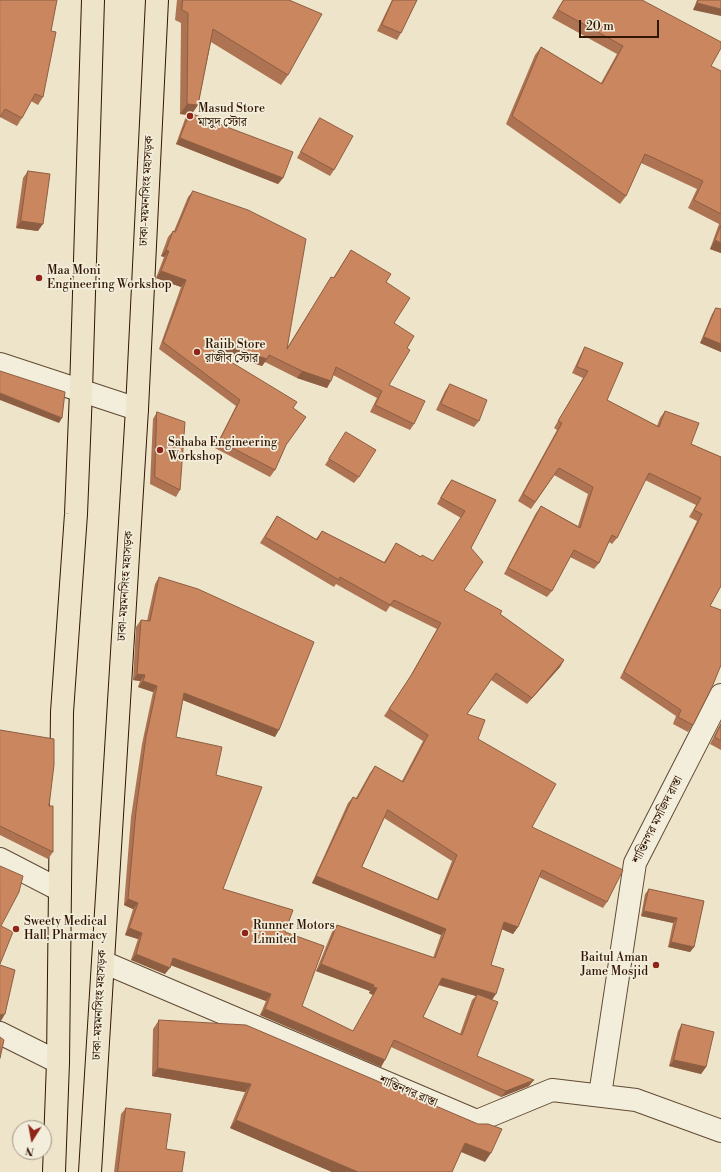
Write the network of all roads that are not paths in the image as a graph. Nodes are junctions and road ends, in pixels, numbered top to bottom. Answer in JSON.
{"nodes":[{"id":1,"x":93,"y":0,"type":"edge"},
{"id":2,"x":156,"y":0,"type":"edge"},
{"id":3,"x":0,"y":364,"type":"edge"},
{"id":4,"x":82,"y":391,"type":"junction"},
{"id":5,"x":136,"y":409,"type":"junction"},
{"id":6,"x":721,"y":695,"type":"edge"},
{"id":7,"x":0,"y":859,"type":"edge"},
{"id":8,"x":60,"y":890,"type":"junction"},
{"id":9,"x":102,"y":962,"type":"junction"},
{"id":10,"x":0,"y":1033,"type":"edge"},
{"id":11,"x":58,"y":1062,"type":"junction"},
{"id":12,"x":600,"y":1096,"type":"junction"},
{"id":13,"x":721,"y":1131,"type":"edge"},
{"id":14,"x":54,"y":1172,"type":"edge"},
{"id":15,"x":90,"y":1172,"type":"edge"}],
"edges":[{"from":1,"to":4,"type":"main road"},
{"from":2,"to":5,"type":"main road","name":"ঢাকা-ময়মনসিংহ মহাসড়ক"},
{"from":3,"to":4,"type":"street"},
{"from":4,"to":5,"type":"street"},
{"from":4,"to":8,"type":"main road"},
{"from":5,"to":9,"type":"main road","name":"ঢাকা-ময়মনসিংহ মহাসড়ক"},
{"from":6,"to":12,"type":"street","name":"শান্তিনগর মসজিদ রাস্তা"},
{"from":7,"to":8,"type":"street"},
{"from":8,"to":11,"type":"main road"},
{"from":9,"to":12,"type":"street","name":"শান্তিনগর রাস্তা"},
{"from":9,"to":15,"type":"main road","name":"ঢাকা-ময়মনসিংহ মহাসড়ক"},
{"from":10,"to":11,"type":"street"},
{"from":11,"to":14,"type":"main road"},
{"from":12,"to":13,"type":"street","name":"শান্তিনগর রাস্তা"}]}
